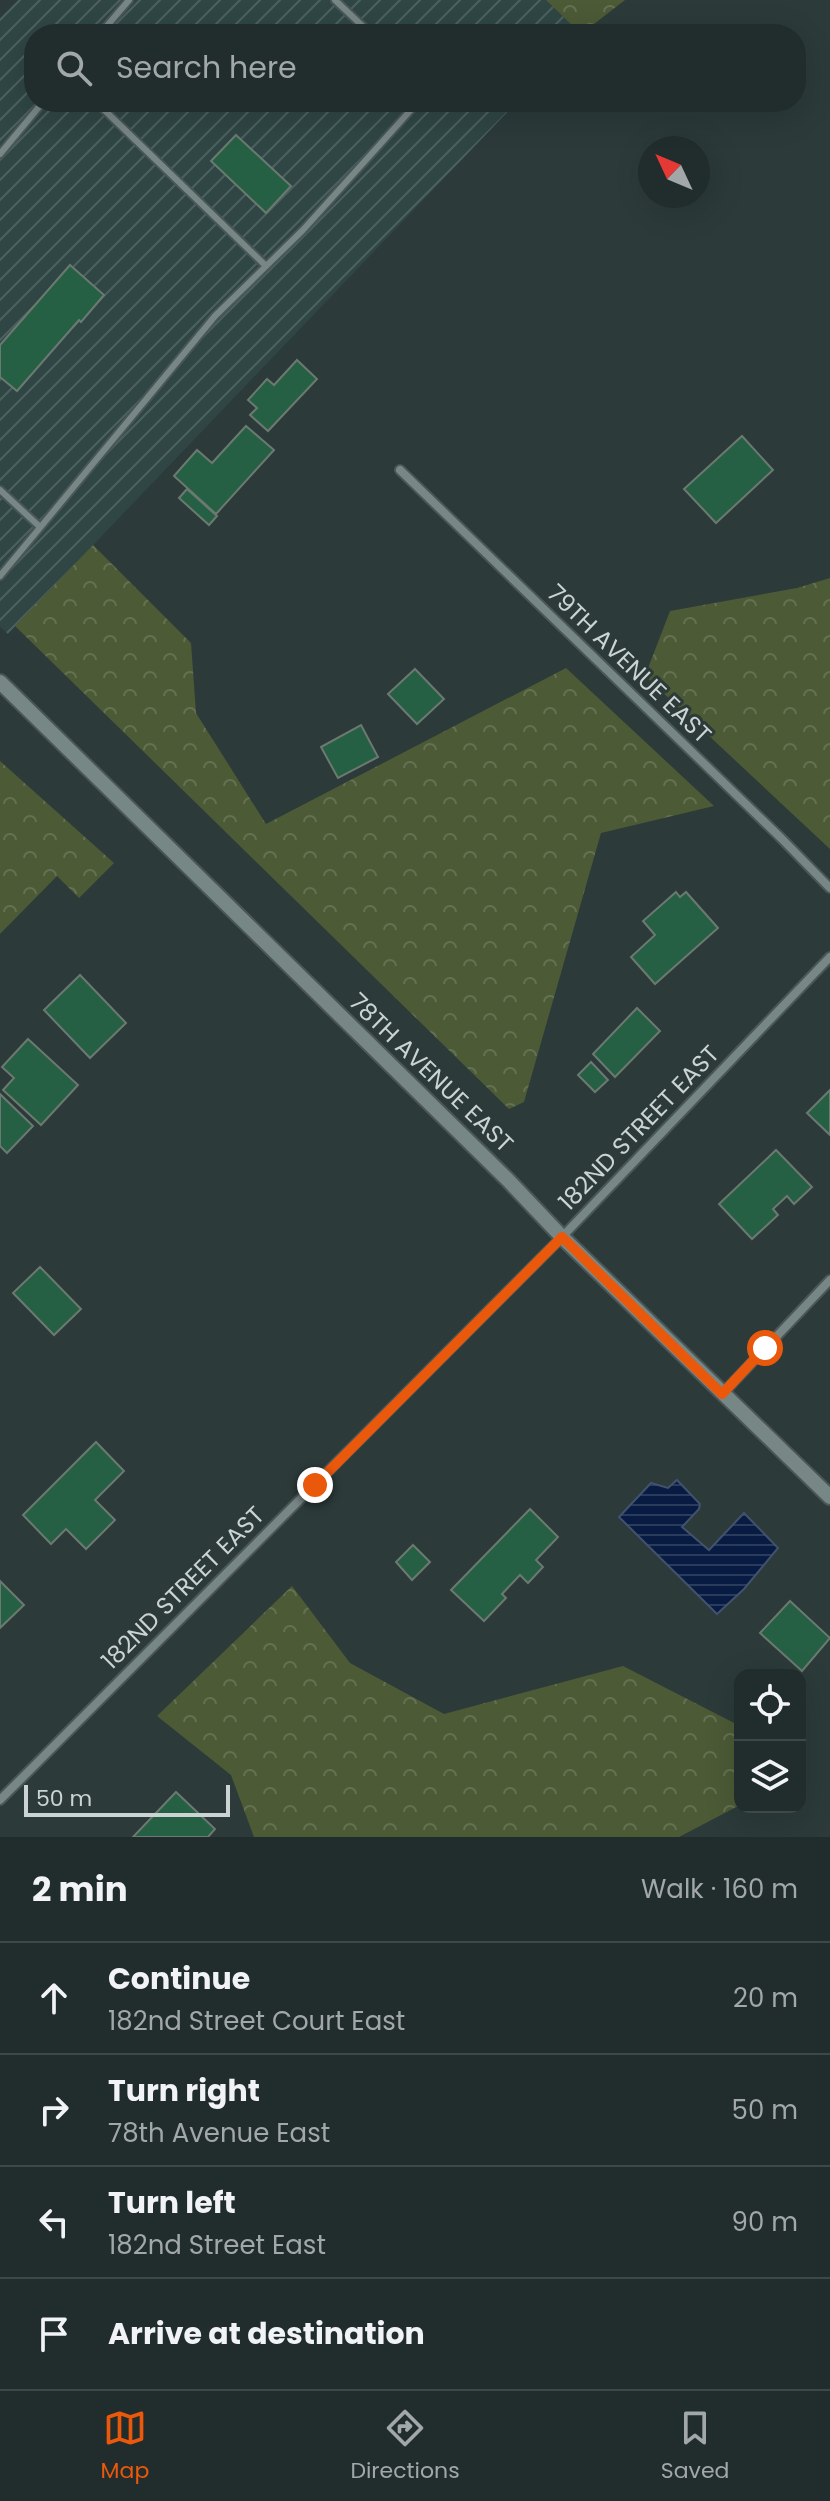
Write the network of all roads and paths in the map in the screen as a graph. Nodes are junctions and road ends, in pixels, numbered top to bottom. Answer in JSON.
{"nodes":[{"id":1,"x":129,"y":0,"type":"edge"},
{"id":2,"x":335,"y":0,"type":"edge"},
{"id":3,"x":109,"y":24,"type":"edge"},
{"id":4,"x":360,"y":24,"type":"edge"},
{"id":5,"x":35,"y":112,"type":"edge"},
{"id":6,"x":106,"y":112,"type":"edge"},
{"id":7,"x":409,"y":112,"type":"edge"},
{"id":8,"x":0,"y":154,"type":"edge"},
{"id":9,"x":266,"y":266,"type":"junction"},
{"id":10,"x":400,"y":470,"type":"dead end"},
{"id":11,"x":0,"y":490,"type":"edge"},
{"id":12,"x":40,"y":527,"type":"junction"},
{"id":13,"x":0,"y":576,"type":"edge"},
{"id":14,"x":0,"y":682,"type":"edge"},
{"id":15,"x":830,"y":888,"type":"edge"},
{"id":16,"x":830,"y":957,"type":"edge"},
{"id":17,"x":562,"y":1237,"type":"junction"},
{"id":18,"x":830,"y":1280,"type":"edge"},
{"id":19,"x":722,"y":1394,"type":"junction"},
{"id":20,"x":830,"y":1497,"type":"edge"},
{"id":21,"x":0,"y":1800,"type":"edge"}],
"edges":[{"from":1,"to":3,"type":"lane"},
{"from":2,"to":4,"type":"lane"},
{"from":5,"to":8,"type":"lane"},
{"from":6,"to":9,"type":"lane"},
{"from":7,"to":9,"type":"lane"},
{"from":9,"to":12,"type":"lane"},
{"from":10,"to":15,"type":"street","name":"79TH AVENUE EAST"},
{"from":11,"to":12,"type":"lane"},
{"from":12,"to":13,"type":"lane"},
{"from":14,"to":17,"type":"street","name":"78TH AVENUE EAST"},
{"from":16,"to":17,"type":"street","name":"182ND STREET EAST"},
{"from":17,"to":19,"type":"street","name":"78TH AVENUE EAST"},
{"from":17,"to":21,"type":"street","name":"182ND STREET EAST"},
{"from":18,"to":19,"type":"street"},
{"from":19,"to":20,"type":"street","name":"78TH AVENUE EAST"}]}
